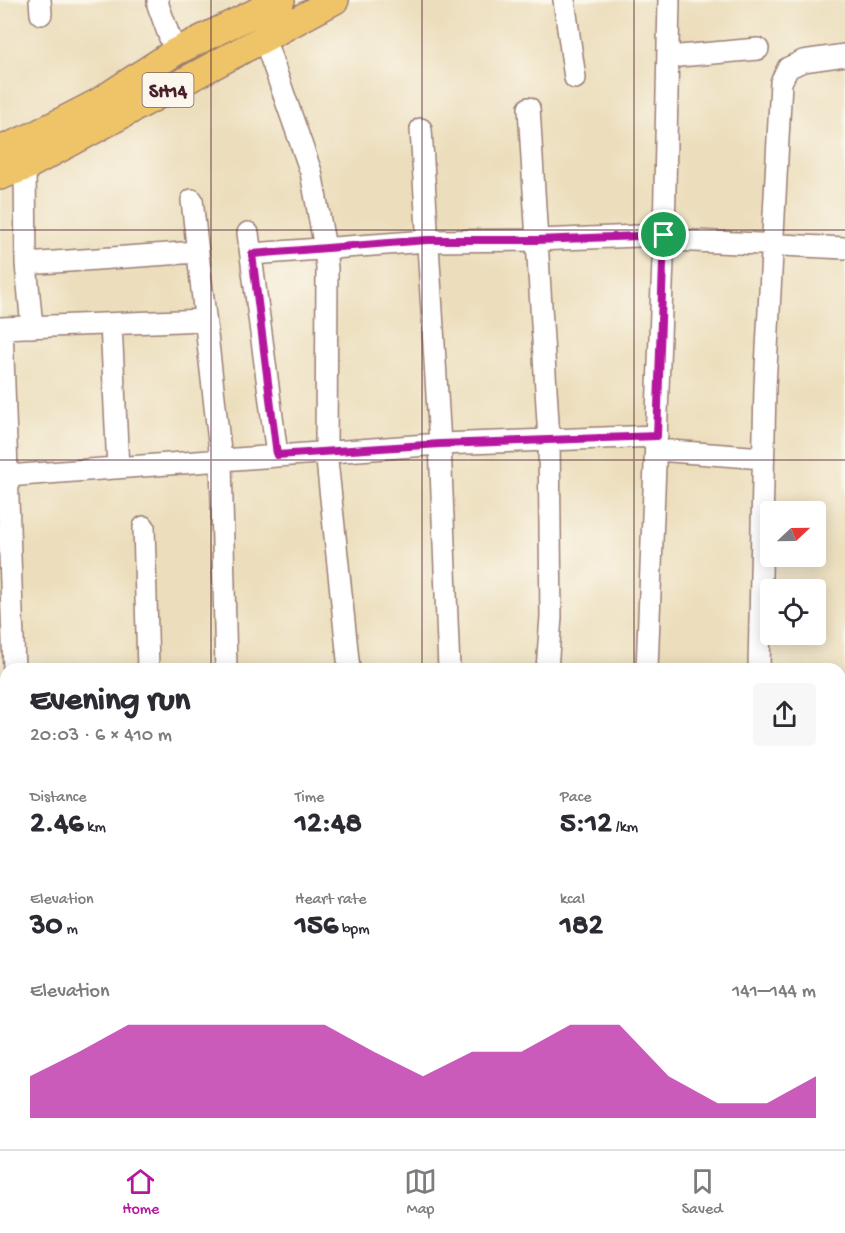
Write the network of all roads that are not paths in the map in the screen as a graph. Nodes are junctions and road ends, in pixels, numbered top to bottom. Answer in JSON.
{"nodes":[{"id":1,"x":158,"y":0,"type":"edge"},
{"id":2,"x":281,"y":0,"type":"edge"},
{"id":3,"x":334,"y":0,"type":"edge"},
{"id":4,"x":564,"y":0,"type":"edge"},
{"id":5,"x":669,"y":0,"type":"edge"},
{"id":6,"x":264,"y":38,"type":"junction"},
{"id":7,"x":758,"y":49,"type":"dead end"},
{"id":8,"x":175,"y":52,"type":"junction"},
{"id":9,"x":845,"y":55,"type":"edge"},
{"id":10,"x":668,"y":57,"type":"junction"},
{"id":11,"x":575,"y":78,"type":"dead end"},
{"id":12,"x":529,"y":108,"type":"dead end"},
{"id":13,"x":421,"y":129,"type":"dead end"},
{"id":14,"x":0,"y":150,"type":"edge"},
{"id":15,"x":25,"y":167,"type":"junction"},
{"id":16,"x":0,"y":176,"type":"edge"},
{"id":17,"x":192,"y":200,"type":"dead end"},
{"id":18,"x":248,"y":233,"type":"dead end"},
{"id":19,"x":664,"y":235,"type":"junction"},
{"id":20,"x":427,"y":240,"type":"junction"},
{"id":21,"x":537,"y":240,"type":"junction"},
{"id":22,"x":773,"y":245,"type":"junction"},
{"id":23,"x":325,"y":248,"type":"junction"},
{"id":24,"x":845,"y":248,"type":"edge"},
{"id":25,"x":197,"y":252,"type":"junction"},
{"id":26,"x":252,"y":254,"type":"junction"},
{"id":27,"x":26,"y":264,"type":"junction"},
{"id":28,"x":205,"y":321,"type":"junction"},
{"id":29,"x":111,"y":324,"type":"junction"},
{"id":30,"x":32,"y":327,"type":"junction"},
{"id":31,"x":1,"y":328,"type":"edge"},
{"id":32,"x":3,"y":438,"type":"edge"},
{"id":33,"x":549,"y":439,"type":"junction"},
{"id":34,"x":657,"y":443,"type":"junction"},
{"id":35,"x":440,"y":444,"type":"junction"},
{"id":36,"x":326,"y":451,"type":"junction"},
{"id":37,"x":277,"y":455,"type":"junction"},
{"id":38,"x":763,"y":458,"type":"junction"},
{"id":39,"x":221,"y":460,"type":"junction"},
{"id":40,"x":118,"y":468,"type":"junction"},
{"id":41,"x":7,"y":476,"type":"junction"},
{"id":42,"x":144,"y":527,"type":"dead end"},
{"id":43,"x":5,"y":541,"type":"edge"},
{"id":44,"x":9,"y":656,"type":"edge"},
{"id":45,"x":148,"y":663,"type":"edge"},
{"id":46,"x":226,"y":663,"type":"edge"},
{"id":47,"x":348,"y":663,"type":"edge"},
{"id":48,"x":449,"y":663,"type":"edge"},
{"id":49,"x":547,"y":663,"type":"edge"},
{"id":50,"x":647,"y":663,"type":"edge"},
{"id":51,"x":759,"y":663,"type":"edge"}],
"edges":[{"from":1,"to":8,"type":"street"},
{"from":2,"to":8,"type":"main road","number":"SH14"},
{"from":3,"to":6,"type":"main road","number":"SH14"},
{"from":4,"to":11,"type":"street"},
{"from":5,"to":10,"type":"street"},
{"from":6,"to":15,"type":"main road","number":"SH14"},
{"from":6,"to":23,"type":"street"},
{"from":7,"to":10,"type":"street"},
{"from":8,"to":14,"type":"main road","number":"SH14"},
{"from":9,"to":22,"type":"street"},
{"from":10,"to":19,"type":"street"},
{"from":12,"to":21,"type":"street"},
{"from":13,"to":20,"type":"street"},
{"from":15,"to":16,"type":"main road","number":"SH14"},
{"from":15,"to":27,"type":"street"},
{"from":17,"to":25,"type":"street"},
{"from":18,"to":26,"type":"street"},
{"from":19,"to":21,"type":"street"},
{"from":19,"to":22,"type":"street"},
{"from":19,"to":34,"type":"street"},
{"from":20,"to":21,"type":"street"},
{"from":20,"to":23,"type":"street"},
{"from":20,"to":35,"type":"street"},
{"from":21,"to":33,"type":"street"},
{"from":22,"to":24,"type":"street"},
{"from":22,"to":38,"type":"street"},
{"from":23,"to":26,"type":"street"},
{"from":23,"to":36,"type":"street"},
{"from":25,"to":27,"type":"street"},
{"from":25,"to":28,"type":"street"},
{"from":26,"to":37,"type":"street"},
{"from":27,"to":30,"type":"street"},
{"from":28,"to":29,"type":"street"},
{"from":28,"to":39,"type":"street"},
{"from":29,"to":30,"type":"street"},
{"from":29,"to":40,"type":"street"},
{"from":30,"to":31,"type":"street"},
{"from":31,"to":32,"type":"street"},
{"from":32,"to":41,"type":"street"},
{"from":33,"to":34,"type":"street"},
{"from":33,"to":35,"type":"street"},
{"from":33,"to":49,"type":"street"},
{"from":34,"to":38,"type":"street"},
{"from":34,"to":50,"type":"street"},
{"from":35,"to":36,"type":"street"},
{"from":35,"to":48,"type":"street"},
{"from":36,"to":37,"type":"street"},
{"from":36,"to":47,"type":"street"},
{"from":37,"to":39,"type":"street"},
{"from":38,"to":51,"type":"street"},
{"from":39,"to":40,"type":"street"},
{"from":39,"to":46,"type":"street"},
{"from":40,"to":41,"type":"street"},
{"from":41,"to":43,"type":"street"},
{"from":42,"to":45,"type":"street"},
{"from":43,"to":44,"type":"street"}]}
